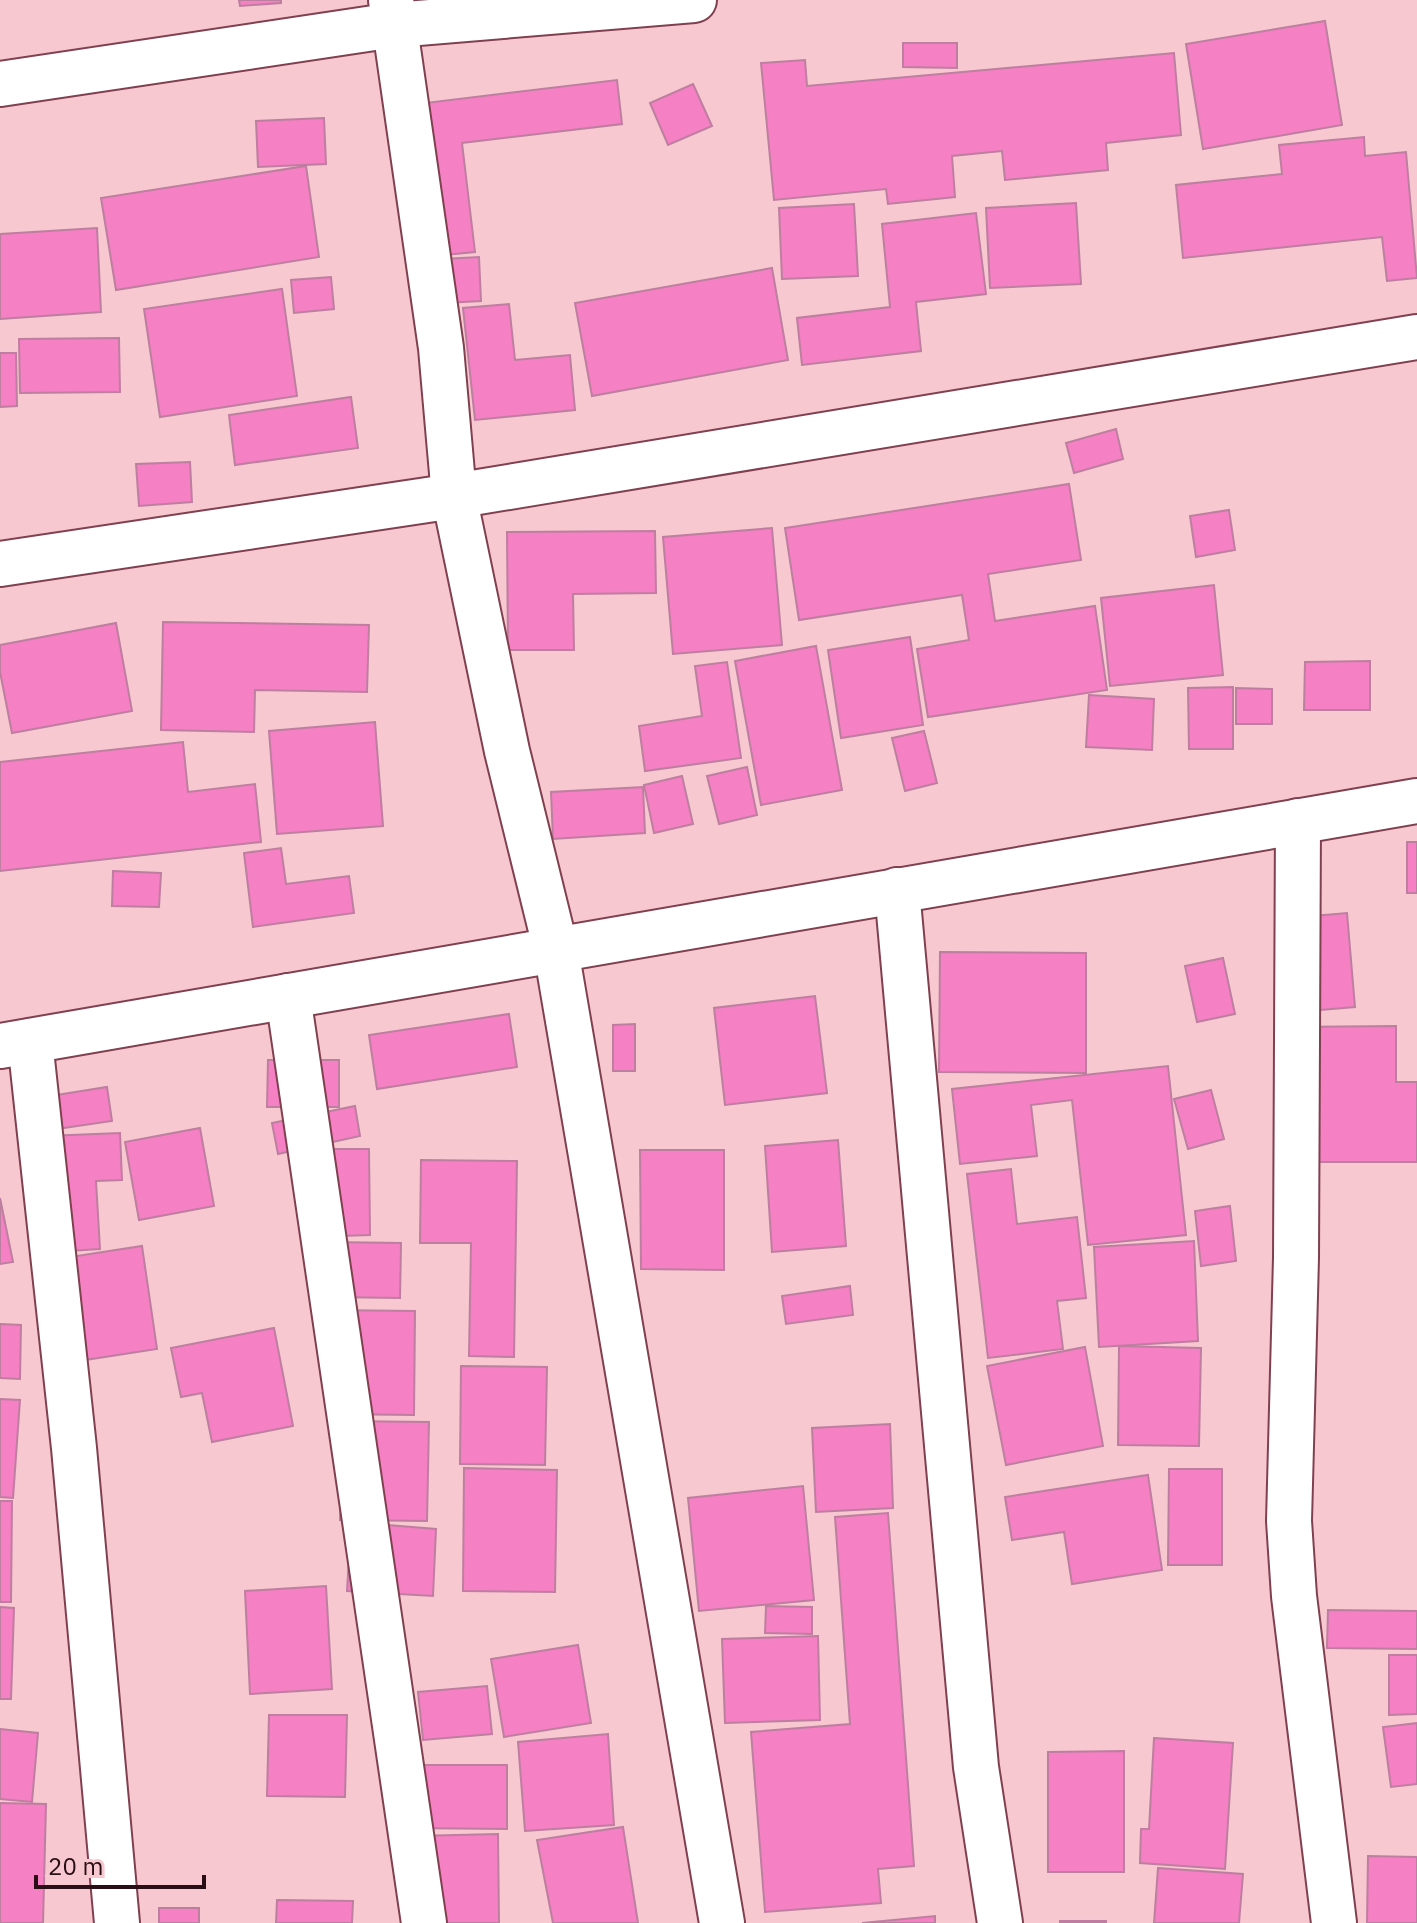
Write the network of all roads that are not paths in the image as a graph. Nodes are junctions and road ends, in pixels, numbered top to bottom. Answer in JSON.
{"nodes":[{"id":1,"x":694,"y":0,"type":"edge"},
{"id":2,"x":393,"y":13,"type":"edge"},
{"id":3,"x":0,"y":84,"type":"edge"},
{"id":4,"x":1417,"y":337,"type":"edge"},
{"id":5,"x":454,"y":496,"type":"junction"},
{"id":6,"x":0,"y":564,"type":"edge"},
{"id":7,"x":1417,"y":801,"type":"edge"},
{"id":8,"x":1298,"y":821,"type":"junction"},
{"id":9,"x":897,"y":890,"type":"junction"},
{"id":10,"x":556,"y":950,"type":"junction"},
{"id":11,"x":288,"y":996,"type":"junction"},
{"id":12,"x":15,"y":1043,"type":"edge"},
{"id":13,"x":117,"y":1923,"type":"edge"},
{"id":14,"x":424,"y":1923,"type":"edge"},
{"id":15,"x":722,"y":1923,"type":"edge"},
{"id":16,"x":1000,"y":1923,"type":"edge"},
{"id":17,"x":1334,"y":1923,"type":"edge"}],
"edges":[{"from":1,"to":2,"type":"street"},
{"from":2,"to":3,"type":"street"},
{"from":2,"to":5,"type":"street"},
{"from":4,"to":5,"type":"street"},
{"from":5,"to":6,"type":"street"},
{"from":5,"to":10,"type":"street"},
{"from":7,"to":8,"type":"street"},
{"from":8,"to":9,"type":"street"},
{"from":8,"to":17,"type":"street"},
{"from":9,"to":10,"type":"street"},
{"from":9,"to":16,"type":"street"},
{"from":10,"to":11,"type":"street"},
{"from":10,"to":15,"type":"street"},
{"from":11,"to":12,"type":"street"},
{"from":11,"to":14,"type":"street"},
{"from":12,"to":13,"type":"street"}]}
